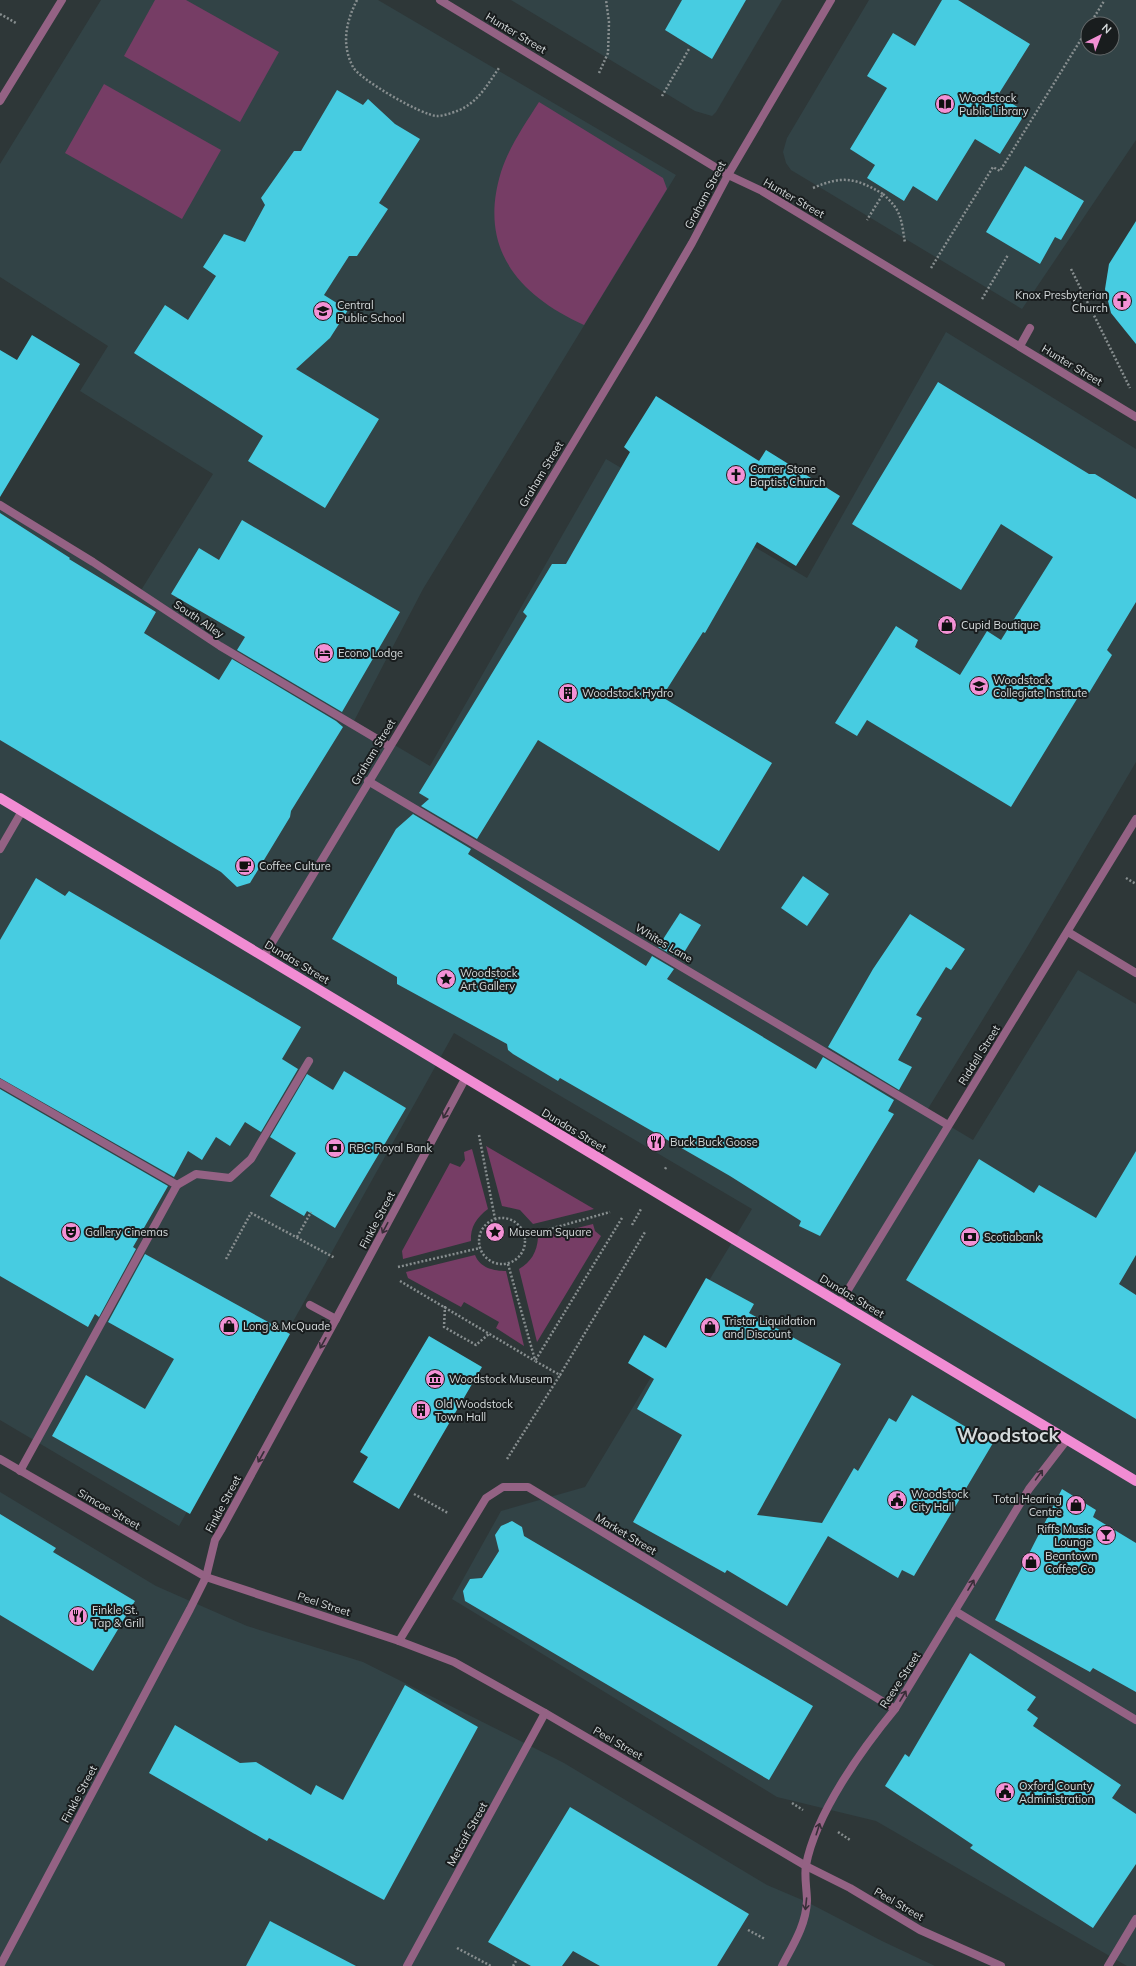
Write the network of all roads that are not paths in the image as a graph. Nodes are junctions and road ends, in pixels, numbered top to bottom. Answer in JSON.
{"nodes":[{"id":1,"x":62,"y":0,"type":"edge"},
{"id":2,"x":440,"y":0,"type":"edge"},
{"id":3,"x":831,"y":0,"type":"edge"},
{"id":4,"x":0,"y":101,"type":"edge"},
{"id":5,"x":728,"y":175,"type":"junction"},
{"id":6,"x":1030,"y":328,"type":"dead end"},
{"id":7,"x":1020,"y":346,"type":"junction"},
{"id":8,"x":1136,"y":417,"type":"edge"},
{"id":9,"x":0,"y":505,"type":"edge"},
{"id":10,"x":389,"y":746,"type":"junction"},
{"id":11,"x":368,"y":781,"type":"junction"},
{"id":12,"x":0,"y":798,"type":"edge"},
{"id":13,"x":22,"y":811,"type":"junction"},
{"id":14,"x":1136,"y":819,"type":"edge"},
{"id":15,"x":0,"y":849,"type":"edge"},
{"id":16,"x":1068,"y":932,"type":"junction"},
{"id":17,"x":264,"y":956,"type":"junction"},
{"id":18,"x":1136,"y":973,"type":"edge"},
{"id":19,"x":309,"y":1062,"type":"dead end"},
{"id":20,"x":465,"y":1079,"type":"junction"},
{"id":21,"x":0,"y":1083,"type":"edge"},
{"id":22,"x":948,"y":1125,"type":"junction"},
{"id":23,"x":177,"y":1185,"type":"junction"},
{"id":24,"x":840,"y":1303,"type":"junction"},
{"id":25,"x":310,"y":1305,"type":"dead end"},
{"id":26,"x":336,"y":1319,"type":"junction"},
{"id":27,"x":1066,"y":1441,"type":"junction"},
{"id":28,"x":0,"y":1459,"type":"edge"},
{"id":29,"x":20,"y":1470,"type":"junction"},
{"id":30,"x":1136,"y":1481,"type":"edge"},
{"id":31,"x":206,"y":1578,"type":"junction"},
{"id":32,"x":955,"y":1612,"type":"junction"},
{"id":33,"x":399,"y":1641,"type":"junction"},
{"id":34,"x":895,"y":1710,"type":"junction"},
{"id":35,"x":545,"y":1713,"type":"junction"},
{"id":36,"x":1136,"y":1720,"type":"edge"},
{"id":37,"x":806,"y":1866,"type":"junction"},
{"id":38,"x":1136,"y":1919,"type":"edge"},
{"id":39,"x":0,"y":1966,"type":"edge"},
{"id":40,"x":407,"y":1966,"type":"edge"},
{"id":41,"x":782,"y":1966,"type":"edge"},
{"id":42,"x":1001,"y":1966,"type":"edge"},
{"id":43,"x":1108,"y":1966,"type":"edge"}],
"edges":[{"from":1,"to":4,"type":"street"},
{"from":2,"to":5,"type":"street","name":"Hunter Street"},
{"from":3,"to":5,"type":"street","name":"Graham Street"},
{"from":5,"to":7,"type":"street","name":"Hunter Street"},
{"from":5,"to":10,"type":"street","name":"Graham Street"},
{"from":6,"to":7,"type":"street"},
{"from":7,"to":8,"type":"street","name":"Hunter Street"},
{"from":9,"to":10,"type":"street","name":"South Alley"},
{"from":10,"to":11,"type":"street","name":"Graham Street"},
{"from":11,"to":17,"type":"street","name":"Graham Street"},
{"from":11,"to":22,"type":"street","name":"Whites Lane"},
{"from":12,"to":13,"type":"main road","name":"Dundas Street"},
{"from":13,"to":15,"type":"street"},
{"from":13,"to":17,"type":"main road","name":"Dundas Street"},
{"from":14,"to":16,"type":"street","name":"Riddell Street"},
{"from":16,"to":18,"type":"street"},
{"from":16,"to":22,"type":"street","name":"Riddell Street"},
{"from":17,"to":20,"type":"main road","name":"Dundas Street"},
{"from":19,"to":23,"type":"street"},
{"from":20,"to":24,"type":"main road","name":"Dundas Street"},
{"from":20,"to":26,"type":"street","name":"Finkle Street","one_way":true},
{"from":21,"to":23,"type":"street"},
{"from":22,"to":24,"type":"street","name":"Riddell Street"},
{"from":23,"to":29,"type":"street"},
{"from":24,"to":27,"type":"main road","name":"Dundas Street"},
{"from":25,"to":26,"type":"street"},
{"from":26,"to":31,"type":"street","name":"Finkle Street","one_way":true},
{"from":27,"to":30,"type":"main road","name":"Dundas Street"},
{"from":32,"to":27,"type":"street","name":"Reeve Street","one_way":true},
{"from":28,"to":29,"type":"street","name":"Simcoe Street"},
{"from":29,"to":31,"type":"street","name":"Simcoe Street"},
{"from":31,"to":33,"type":"street","name":"Peel Street"},
{"from":31,"to":39,"type":"street","name":"Finkle Street"},
{"from":34,"to":32,"type":"street","name":"Reeve Street","one_way":true},
{"from":32,"to":36,"type":"street"},
{"from":33,"to":34,"type":"street","name":"Market Street"},
{"from":33,"to":35,"type":"street","name":"Peel Street"},
{"from":37,"to":34,"type":"street","name":"Reeve Street","one_way":true},
{"from":35,"to":37,"type":"street","name":"Peel Street"},
{"from":35,"to":40,"type":"street","name":"Metcalf Street"},
{"from":37,"to":41,"type":"street","name":"Reeve Street","one_way":true},
{"from":37,"to":42,"type":"street","name":"Peel Street"},
{"from":38,"to":43,"type":"street"}]}
